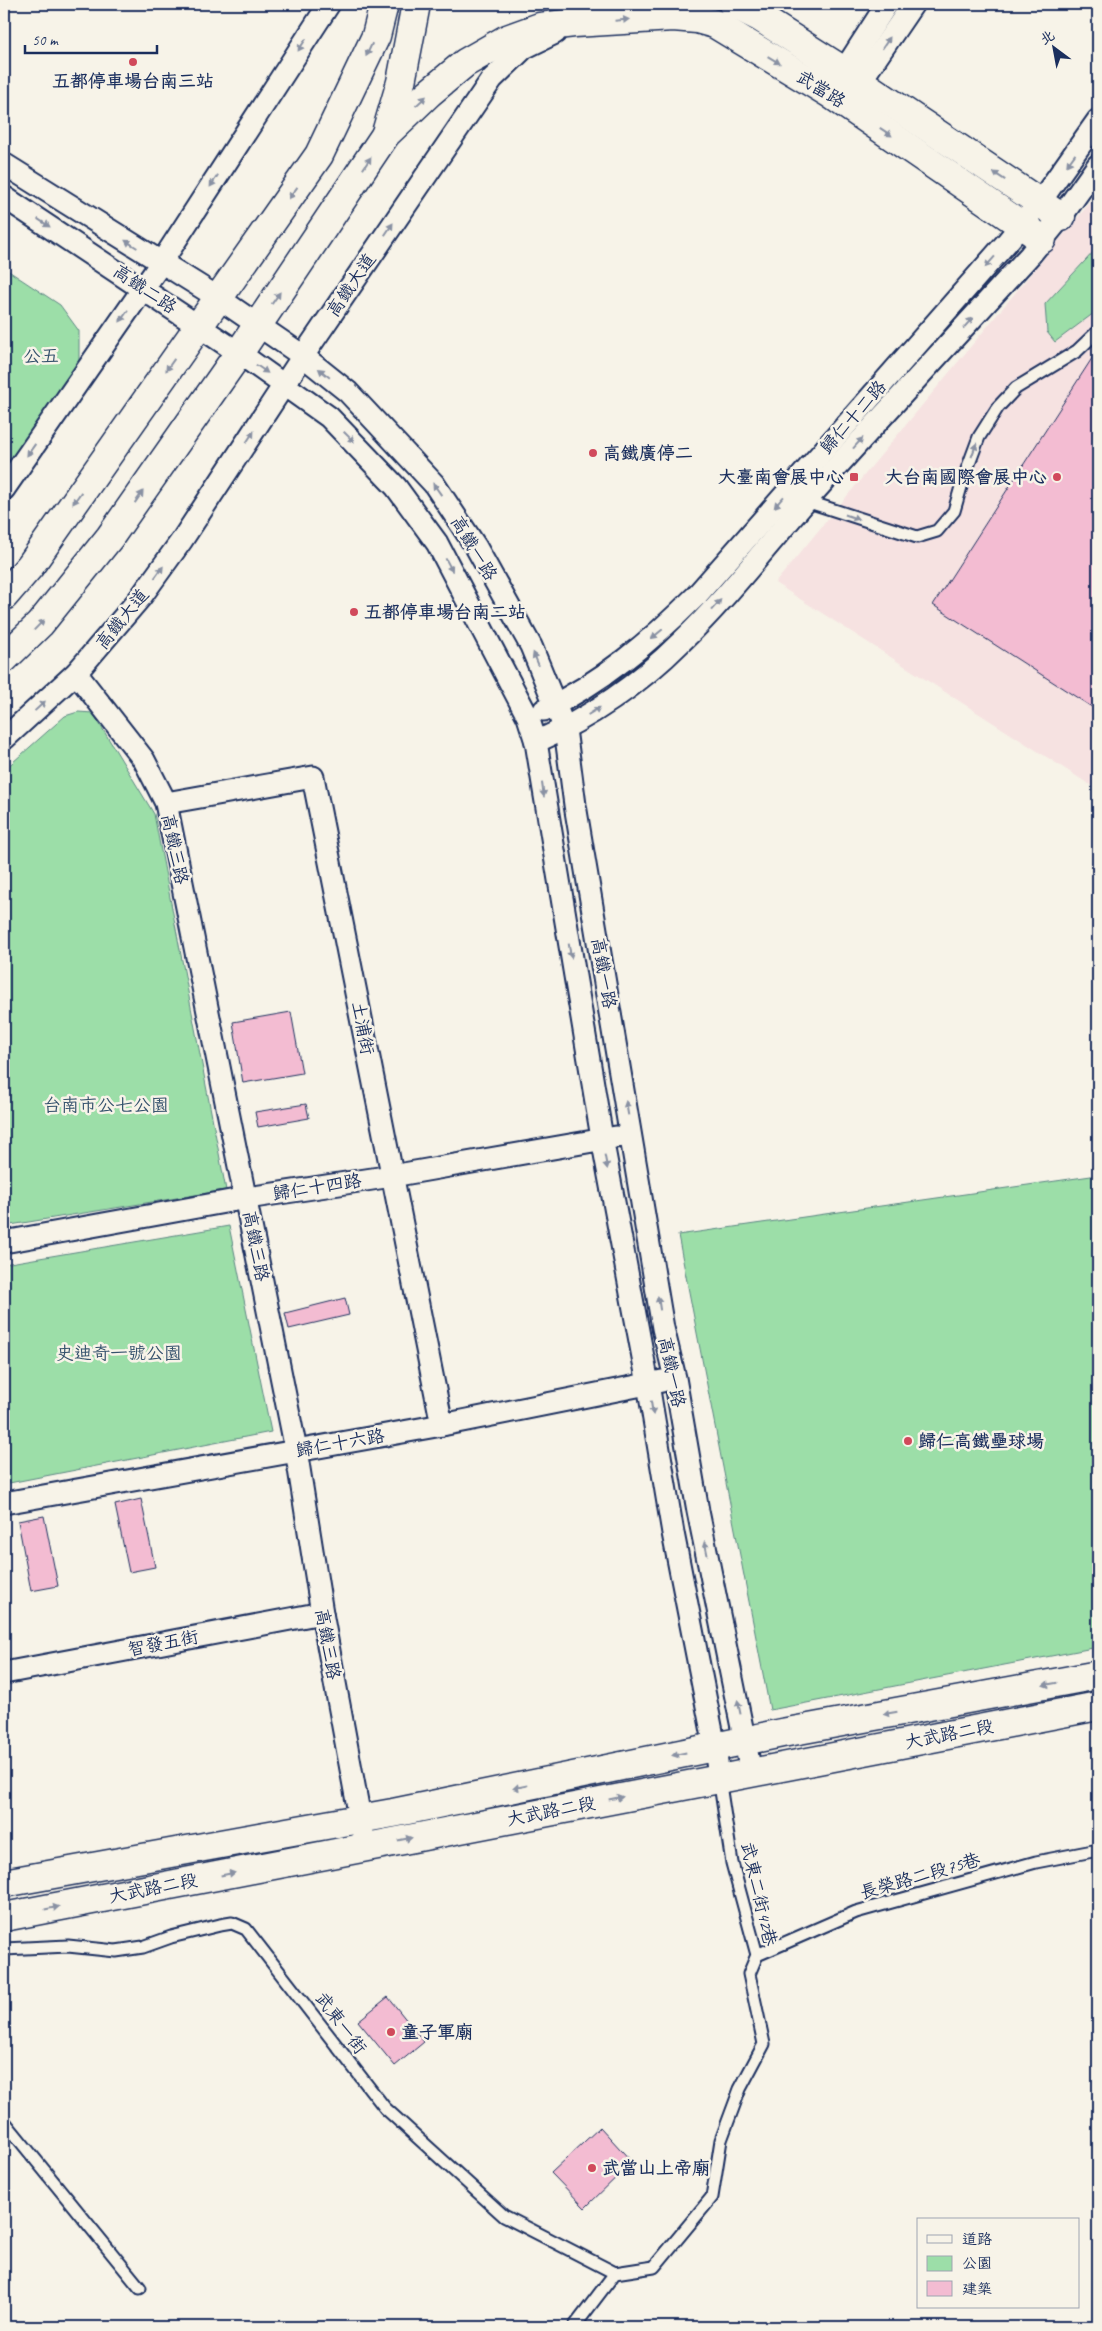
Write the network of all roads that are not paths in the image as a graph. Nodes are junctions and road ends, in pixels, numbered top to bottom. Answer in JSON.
{"nodes":[{"id":1,"x":329,"y":4,"type":"edge"},
{"id":2,"x":384,"y":4,"type":"edge"},
{"id":3,"x":416,"y":4,"type":"edge"},
{"id":4,"x":734,"y":4,"type":"edge"},
{"id":5,"x":887,"y":4,"type":"edge"},
{"id":6,"x":913,"y":4,"type":"edge"},
{"id":7,"x":574,"y":23,"type":"junction"},
{"id":8,"x":845,"y":88,"type":"junction"},
{"id":9,"x":1098,"y":120,"type":"edge"},
{"id":10,"x":386,"y":134,"type":"junction"},
{"id":11,"x":4,"y":164,"type":"edge"},
{"id":12,"x":1098,"y":165,"type":"edge"},
{"id":13,"x":4,"y":197,"type":"edge"},
{"id":14,"x":1050,"y":210,"type":"junction"},
{"id":15,"x":1032,"y":232,"type":"junction"},
{"id":16,"x":161,"y":263,"type":"junction"},
{"id":17,"x":144,"y":289,"type":"junction"},
{"id":18,"x":217,"y":298,"type":"junction"},
{"id":19,"x":258,"y":324,"type":"junction"},
{"id":20,"x":198,"y":325,"type":"junction"},
{"id":21,"x":1098,"y":331,"type":"edge"},
{"id":22,"x":239,"y":353,"type":"junction"},
{"id":23,"x":303,"y":356,"type":"junction"},
{"id":24,"x":284,"y":384,"type":"junction"},
{"id":25,"x":4,"y":489,"type":"edge"},
{"id":26,"x":806,"y":501,"type":"junction"},
{"id":27,"x":4,"y":596,"type":"edge"},
{"id":28,"x":4,"y":659,"type":"edge"},
{"id":29,"x":76,"y":673,"type":"junction"},
{"id":30,"x":555,"y":704,"type":"junction"},
{"id":31,"x":528,"y":717,"type":"junction"},
{"id":32,"x":565,"y":729,"type":"junction"},
{"id":33,"x":4,"y":738,"type":"edge"},
{"id":34,"x":536,"y":742,"type":"junction"},
{"id":35,"x":166,"y":803,"type":"junction"},
{"id":36,"x":632,"y":1135,"type":"junction"},
{"id":37,"x":602,"y":1138,"type":"junction"},
{"id":38,"x":392,"y":1176,"type":"junction"},
{"id":39,"x":247,"y":1198,"type":"junction"},
{"id":40,"x":4,"y":1242,"type":"edge"},
{"id":41,"x":675,"y":1378,"type":"junction"},
{"id":42,"x":648,"y":1384,"type":"junction"},
{"id":43,"x":442,"y":1426,"type":"junction"},
{"id":44,"x":296,"y":1450,"type":"junction"},
{"id":45,"x":4,"y":1503,"type":"edge"},
{"id":46,"x":322,"y":1613,"type":"junction"},
{"id":47,"x":4,"y":1673,"type":"edge"},
{"id":48,"x":1098,"y":1675,"type":"edge"},
{"id":49,"x":1098,"y":1706,"type":"edge"},
{"id":50,"x":746,"y":1741,"type":"junction"},
{"id":51,"x":715,"y":1747,"type":"junction"},
{"id":52,"x":751,"y":1772,"type":"junction"},
{"id":53,"x":719,"y":1778,"type":"junction"},
{"id":54,"x":361,"y":1819,"type":"junction"},
{"id":55,"x":366,"y":1847,"type":"junction"},
{"id":56,"x":1098,"y":1850,"type":"edge"},
{"id":57,"x":4,"y":1884,"type":"edge"},
{"id":58,"x":4,"y":1917,"type":"edge"},
{"id":59,"x":4,"y":1949,"type":"edge"},
{"id":60,"x":757,"y":1955,"type":"junction"},
{"id":61,"x":4,"y":2121,"type":"edge"},
{"id":62,"x":615,"y":2272,"type":"junction"},
{"id":63,"x":140,"y":2288,"type":"dead end"},
{"id":64,"x":574,"y":2327,"type":"edge"}],
"edges":[{"from":1,"to":16,"type":"street","one_way":true},
{"from":2,"to":18,"type":"street","one_way":true},
{"from":3,"to":10,"type":"street"},
{"from":4,"to":8,"type":"street","name":"武當路"},
{"from":5,"to":8,"type":"street"},
{"from":8,"to":6,"type":"street","one_way":true},
{"from":7,"to":8,"type":"street","name":"武當路","one_way":true},
{"from":10,"to":7,"type":"street","one_way":true},
{"from":23,"to":7,"type":"street","name":"高鐵大道","one_way":true},
{"from":14,"to":8,"type":"street","name":"武當路","one_way":true},
{"from":8,"to":15,"type":"street","name":"武當路","one_way":true},
{"from":9,"to":14,"type":"street","name":"歸仁十二路","one_way":true},
{"from":19,"to":10,"type":"street","one_way":true},
{"from":16,"to":11,"type":"street","name":"高鐵二路","one_way":true},
{"from":12,"to":14,"type":"street","name":"歸仁十二路"},
{"from":13,"to":17,"type":"street","name":"高鐵二路","one_way":true},
{"from":14,"to":15,"type":"street","name":"歸仁十二路"},
{"from":26,"to":15,"type":"street","name":"歸仁十二路","one_way":true},
{"from":15,"to":30,"type":"street","name":"歸仁十二路","one_way":true},
{"from":16,"to":17,"type":"street"},
{"from":16,"to":18,"type":"street","name":"高鐵二路"},
{"from":17,"to":20,"type":"street","name":"高鐵二路"},
{"from":17,"to":25,"type":"street","one_way":true},
{"from":18,"to":19,"type":"street","name":"高鐵一路"},
{"from":18,"to":20,"type":"street"},
{"from":19,"to":22,"type":"street"},
{"from":19,"to":23,"type":"street","name":"高鐵一路"},
{"from":20,"to":22,"type":"street","name":"高鐵二路"},
{"from":20,"to":27,"type":"street","one_way":true},
{"from":26,"to":21,"type":"lane","one_way":true},
{"from":22,"to":24,"type":"street","name":"高鐵二路","one_way":true},
{"from":28,"to":22,"type":"street","one_way":true},
{"from":23,"to":24,"type":"street","name":"高鐵大道"},
{"from":30,"to":23,"type":"street","name":"高鐵一路","one_way":true},
{"from":29,"to":24,"type":"street","name":"高鐵大道","one_way":true},
{"from":24,"to":31,"type":"street","name":"高鐵一路","one_way":true},
{"from":32,"to":26,"type":"street","name":"歸仁十二路","one_way":true},
{"from":33,"to":29,"type":"street","name":"高鐵大道","one_way":true},
{"from":29,"to":35,"type":"street","name":"高鐵三路"},
{"from":30,"to":31,"type":"street","name":"歸仁十二路"},
{"from":30,"to":32,"type":"street","name":"高鐵一路"},
{"from":31,"to":34,"type":"street","name":"高鐵一路"},
{"from":32,"to":34,"type":"street","name":"歸仁十二路"},
{"from":36,"to":32,"type":"street","name":"高鐵一路","one_way":true},
{"from":34,"to":37,"type":"street","name":"高鐵一路","one_way":true},
{"from":35,"to":38,"type":"street","name":"土浦街"},
{"from":35,"to":39,"type":"street","name":"高鐵三路"},
{"from":36,"to":37,"type":"street","name":"歸仁十四路"},
{"from":41,"to":36,"type":"street","name":"高鐵一路","one_way":true},
{"from":37,"to":38,"type":"street","name":"歸仁十四路"},
{"from":37,"to":42,"type":"street","name":"高鐵一路","one_way":true},
{"from":38,"to":39,"type":"street","name":"歸仁十四路"},
{"from":38,"to":43,"type":"street","name":"土浦街"},
{"from":39,"to":40,"type":"street","name":"歸仁十四路"},
{"from":39,"to":44,"type":"street","name":"高鐵三路"},
{"from":41,"to":42,"type":"street","name":"歸仁十六路"},
{"from":50,"to":41,"type":"street","name":"高鐵一路","one_way":true},
{"from":42,"to":43,"type":"street","name":"歸仁十六路"},
{"from":42,"to":51,"type":"street","name":"高鐵一路","one_way":true},
{"from":43,"to":44,"type":"street","name":"歸仁十六路"},
{"from":44,"to":45,"type":"street","name":"歸仁十六路"},
{"from":44,"to":46,"type":"street","name":"高鐵三路"},
{"from":46,"to":47,"type":"street","name":"智發五街"},
{"from":46,"to":54,"type":"street","name":"高鐵三路"},
{"from":48,"to":50,"type":"street","name":"大武路二段","one_way":true},
{"from":49,"to":52,"type":"street","name":"大武路二段"},
{"from":50,"to":51,"type":"street","name":"大武路二段"},
{"from":50,"to":52,"type":"street","name":"高鐵一路"},
{"from":51,"to":53,"type":"street","name":"高鐵一路"},
{"from":51,"to":54,"type":"street","name":"大武路二段","one_way":true},
{"from":52,"to":53,"type":"street","name":"大武路二段"},
{"from":55,"to":53,"type":"street","name":"大武路二段","one_way":true},
{"from":53,"to":60,"type":"lane","name":"武東二街42巷"},
{"from":54,"to":55,"type":"street","name":"高鐵三路"},
{"from":54,"to":57,"type":"street","name":"大武路二段"},
{"from":58,"to":55,"type":"street","name":"大武路二段","one_way":true},
{"from":56,"to":60,"type":"lane","name":"長榮路二段75巷"},
{"from":59,"to":62,"type":"lane","name":"武東一街"},
{"from":60,"to":62,"type":"lane","name":"武東二街42巷"},
{"from":61,"to":63,"type":"lane"},
{"from":62,"to":64,"type":"lane"}]}
